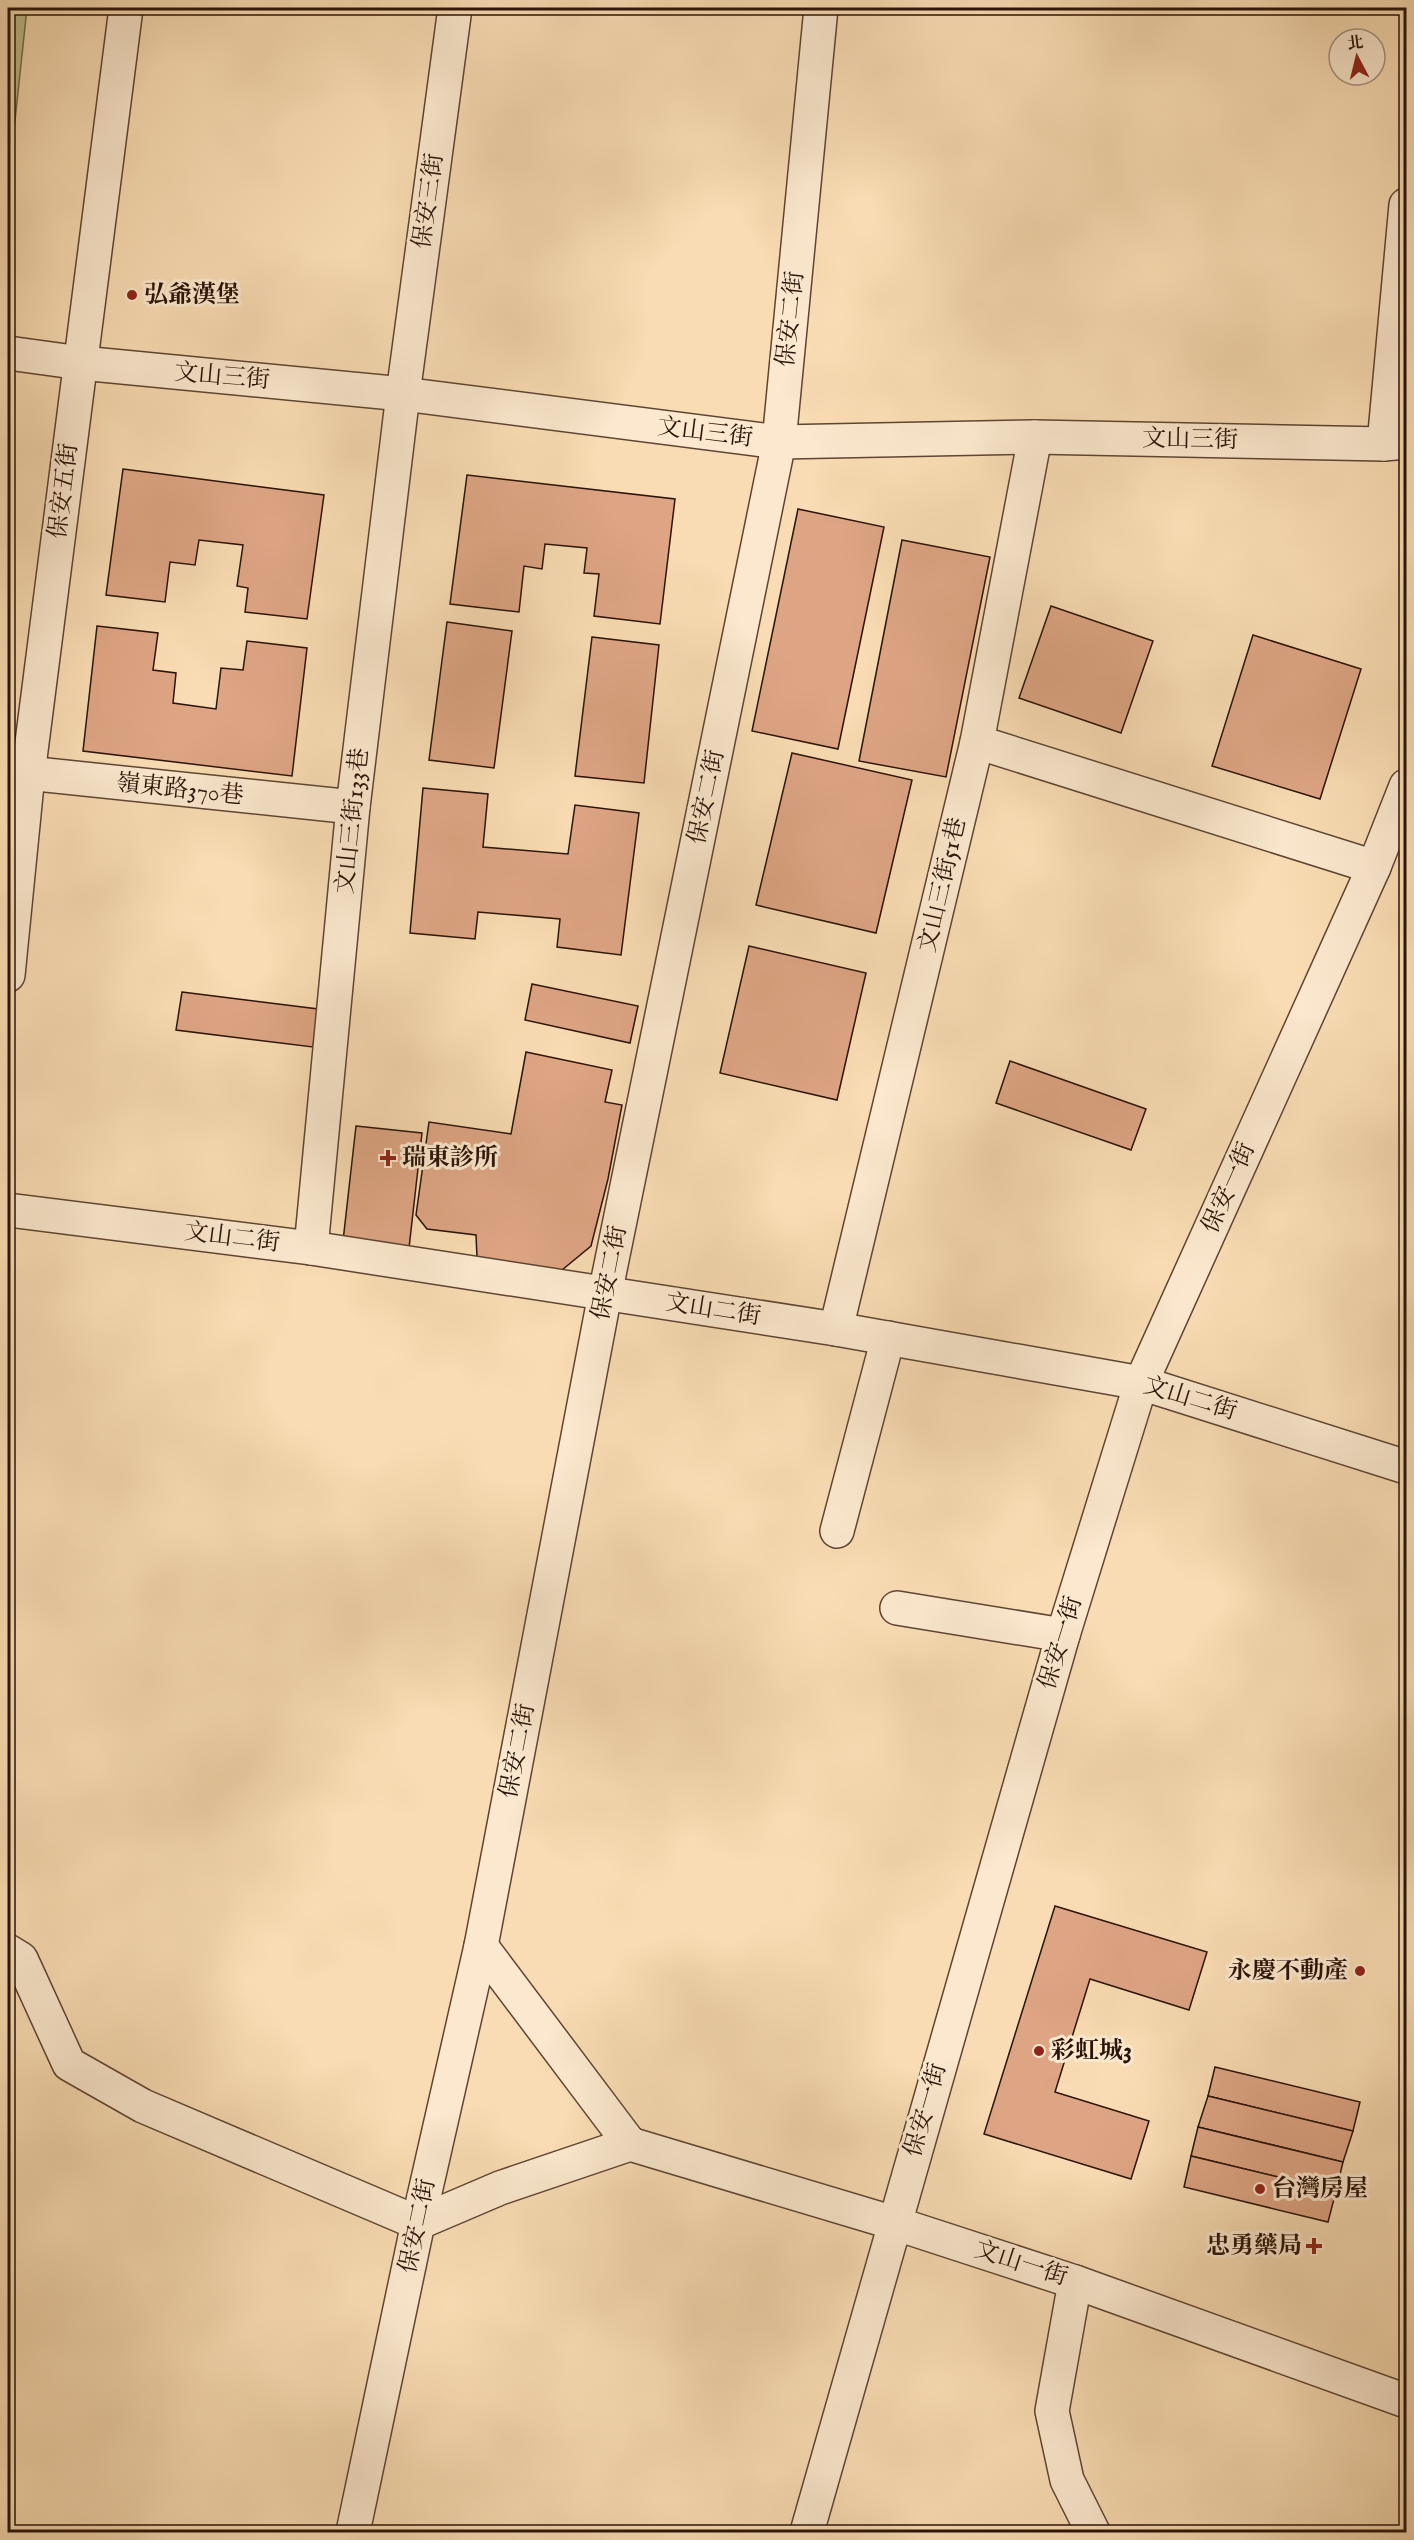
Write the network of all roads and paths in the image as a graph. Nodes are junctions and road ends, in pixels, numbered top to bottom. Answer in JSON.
{"nodes":[{"id":1,"x":126,"y":8,"type":"edge"},
{"id":2,"x":455,"y":8,"type":"edge"},
{"id":3,"x":822,"y":8,"type":"edge"},
{"id":4,"x":1407,"y":205,"type":"edge"},
{"id":5,"x":8,"y":353,"type":"edge"},
{"id":6,"x":81,"y":363,"type":"junction"},
{"id":7,"x":403,"y":394,"type":"junction"},
{"id":8,"x":1035,"y":437,"type":"junction"},
{"id":9,"x":780,"y":442,"type":"junction"},
{"id":10,"x":1395,"y":443,"type":"edge"},
{"id":11,"x":977,"y":742,"type":"junction"},
{"id":12,"x":18,"y":773,"type":"edge"},
{"id":13,"x":1407,"y":786,"type":"edge"},
{"id":14,"x":353,"y":807,"type":"junction"},
{"id":15,"x":1374,"y":867,"type":"junction"},
{"id":16,"x":8,"y":975,"type":"edge"},
{"id":17,"x":8,"y":1210,"type":"edge"},
{"id":18,"x":311,"y":1248,"type":"junction"},
{"id":19,"x":605,"y":1294,"type":"junction"},
{"id":20,"x":836,"y":1329,"type":"junction"},
{"id":21,"x":888,"y":1338,"type":"junction"},
{"id":22,"x":1141,"y":1383,"type":"junction"},
{"id":23,"x":1407,"y":1467,"type":"edge"},
{"id":24,"x":837,"y":1531,"type":"dead end"},
{"id":25,"x":897,"y":1608,"type":"dead end"},
{"id":26,"x":1063,"y":1635,"type":"junction"},
{"id":27,"x":481,"y":1946,"type":"junction"},
{"id":28,"x":8,"y":1951,"type":"edge"},
{"id":29,"x":630,"y":2144,"type":"junction"},
{"id":30,"x":418,"y":2223,"type":"junction"},
{"id":31,"x":894,"y":2223,"type":"junction"},
{"id":32,"x":1075,"y":2282,"type":"junction"},
{"id":33,"x":1407,"y":2401,"type":"edge"},
{"id":34,"x":353,"y":2532,"type":"edge"},
{"id":35,"x":807,"y":2532,"type":"edge"},
{"id":36,"x":1093,"y":2532,"type":"edge"}],
"edges":[{"from":1,"to":6,"type":"street","name":"保安五街"},
{"from":2,"to":7,"type":"street","name":"保安三街"},
{"from":3,"to":9,"type":"street","name":"保安二街"},
{"from":4,"to":10,"type":"street"},
{"from":5,"to":6,"type":"street","name":"文山三街"},
{"from":6,"to":7,"type":"street","name":"文山三街"},
{"from":6,"to":12,"type":"street","name":"保安五街"},
{"from":7,"to":9,"type":"street","name":"文山三街"},
{"from":7,"to":14,"type":"street","name":"文山三街133巷"},
{"from":8,"to":9,"type":"street","name":"文山三街"},
{"from":8,"to":10,"type":"street","name":"文山三街"},
{"from":8,"to":11,"type":"street","name":"文山三街51巷"},
{"from":9,"to":19,"type":"street","name":"保安二街"},
{"from":11,"to":15,"type":"street"},
{"from":11,"to":20,"type":"street","name":"文山三街51巷"},
{"from":12,"to":14,"type":"street","name":"嶺東路370巷"},
{"from":12,"to":16,"type":"street","name":"保安五街"},
{"from":13,"to":15,"type":"street","name":"保安一街"},
{"from":14,"to":18,"type":"street","name":"文山三街133巷"},
{"from":15,"to":22,"type":"street","name":"保安一街"},
{"from":17,"to":18,"type":"street","name":"文山二街"},
{"from":18,"to":19,"type":"street","name":"文山二街"},
{"from":19,"to":20,"type":"street","name":"文山二街"},
{"from":19,"to":27,"type":"street","name":"保安二街"},
{"from":20,"to":21,"type":"street","name":"文山二街"},
{"from":21,"to":22,"type":"street","name":"文山二街"},
{"from":21,"to":24,"type":"street"},
{"from":22,"to":23,"type":"street","name":"文山二街"},
{"from":22,"to":26,"type":"street","name":"保安一街"},
{"from":25,"to":26,"type":"street"},
{"from":26,"to":31,"type":"street","name":"保安一街"},
{"from":27,"to":29,"type":"street"},
{"from":27,"to":30,"type":"street","name":"保安二街"},
{"from":28,"to":30,"type":"street"},
{"from":29,"to":30,"type":"street"},
{"from":29,"to":31,"type":"street","name":"文山一街"},
{"from":30,"to":34,"type":"street","name":"保安二街"},
{"from":31,"to":32,"type":"street","name":"文山一街"},
{"from":31,"to":35,"type":"street","name":"保安一街"},
{"from":32,"to":33,"type":"street","name":"文山一街"},
{"from":32,"to":36,"type":"street"}]}
